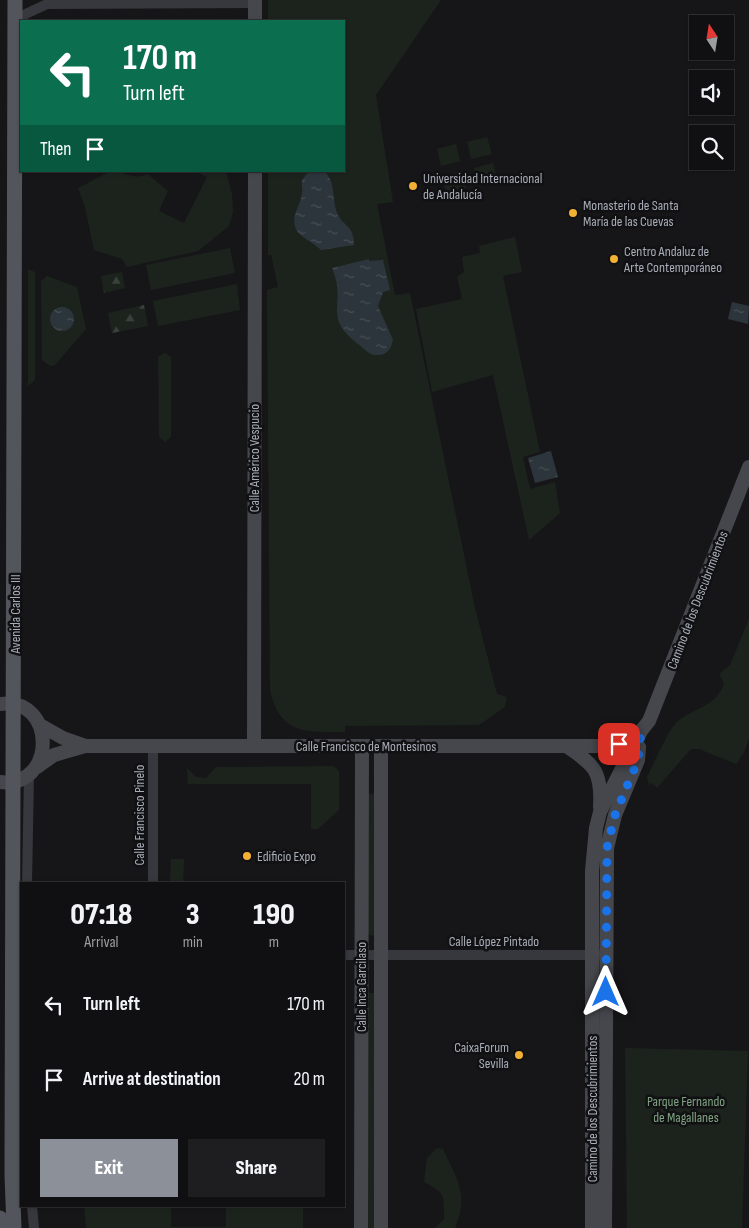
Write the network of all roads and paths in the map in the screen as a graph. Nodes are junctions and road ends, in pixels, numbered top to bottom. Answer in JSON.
{"nodes":[{"id":1,"x":15,"y":0,"type":"edge"},
{"id":2,"x":37,"y":0,"type":"edge"},
{"id":3,"x":255,"y":2,"type":"edge"},
{"id":4,"x":47,"y":4,"type":"junction"},
{"id":5,"x":15,"y":19,"type":"junction"},
{"id":6,"x":255,"y":20,"type":"edge"},
{"id":7,"x":255,"y":172,"type":"edge"},
{"id":8,"x":749,"y":467,"type":"edge"},
{"id":9,"x":7,"y":704,"type":"edge"},
{"id":10,"x":40,"y":726,"type":"junction"},
{"id":11,"x":641,"y":731,"type":"junction"},
{"id":12,"x":86,"y":746,"type":"junction"},
{"id":13,"x":153,"y":746,"type":"junction"},
{"id":14,"x":254,"y":746,"type":"junction"},
{"id":15,"x":362,"y":746,"type":"junction"},
{"id":16,"x":381,"y":746,"type":"junction"},
{"id":17,"x":566,"y":746,"type":"junction"},
{"id":18,"x":32,"y":771,"type":"junction"},
{"id":19,"x":7,"y":781,"type":"edge"},
{"id":20,"x":600,"y":812,"type":"junction"},
{"id":21,"x":27,"y":882,"type":"edge"},
{"id":22,"x":153,"y":882,"type":"edge"},
{"id":23,"x":345,"y":955,"type":"edge"},
{"id":24,"x":362,"y":955,"type":"junction"},
{"id":25,"x":381,"y":955,"type":"junction"},
{"id":26,"x":599,"y":955,"type":"junction"},
{"id":27,"x":12,"y":1175,"type":"junction"},
{"id":28,"x":32,"y":1207,"type":"edge"},
{"id":29,"x":0,"y":1218,"type":"edge"},
{"id":30,"x":1,"y":1228,"type":"edge"},
{"id":31,"x":14,"y":1228,"type":"edge"},
{"id":32,"x":20,"y":1228,"type":"edge"},
{"id":33,"x":34,"y":1228,"type":"edge"},
{"id":34,"x":361,"y":1228,"type":"edge"},
{"id":35,"x":381,"y":1228,"type":"edge"},
{"id":36,"x":592,"y":1228,"type":"edge"},
{"id":37,"x":606,"y":1228,"type":"edge"}],
"edges":[{"from":1,"to":5,"type":"main road","name":"Avenida Carlos III"},
{"from":2,"to":4,"type":"street"},
{"from":3,"to":4,"type":"street"},
{"from":3,"to":6,"type":"street"},
{"from":4,"to":5,"type":"street"},
{"from":5,"to":9,"type":"main road","name":"Avenida Carlos III"},
{"from":7,"to":14,"type":"street","name":"Calle Américo Vespucio"},
{"from":8,"to":11,"type":"street","name":"Camino de los Descubrimientos"},
{"from":9,"to":10,"type":"street","name":"Calle Francisco de Montesinos"},
{"from":9,"to":19,"type":"main road","name":"Avenida Carlos III"},
{"from":10,"to":12,"type":"street","name":"Calle Francisco de Montesinos"},
{"from":10,"to":18,"type":"street"},
{"from":11,"to":17,"type":"street","name":"Calle Francisco de Montesinos"},
{"from":11,"to":20,"type":"street","name":"Camino de los Descubrimientos"},
{"from":11,"to":26,"type":"street","name":"Camino de los Descubrimientos"},
{"from":12,"to":13,"type":"street","name":"Calle Francisco de Montesinos"},
{"from":12,"to":18,"type":"street","name":"Calle Francisco de Montesinos"},
{"from":13,"to":14,"type":"street","name":"Calle Francisco de Montesinos"},
{"from":13,"to":22,"type":"street","name":"Calle Francisco Pinelo"},
{"from":14,"to":15,"type":"street","name":"Calle Francisco de Montesinos"},
{"from":15,"to":16,"type":"street","name":"Calle Francisco de Montesinos"},
{"from":15,"to":24,"type":"street","name":"Calle Inca Garcilaso"},
{"from":16,"to":17,"type":"street","name":"Calle Francisco de Montesinos"},
{"from":16,"to":25,"type":"street","name":"Calle Inca Garcilaso"},
{"from":17,"to":20,"type":"street"},
{"from":18,"to":19,"type":"street","name":"Calle Francisco de Montesinos"},
{"from":18,"to":21,"type":"street"},
{"from":19,"to":27,"type":"main road","name":"Avenida Carlos III"},
{"from":20,"to":26,"type":"street","name":"Camino de los Descubrimientos"},
{"from":23,"to":24,"type":"street","name":"Calle López Pintado"},
{"from":24,"to":25,"type":"street","name":"Calle López Pintado"},
{"from":24,"to":34,"type":"street","name":"Calle Inca Garcilaso"},
{"from":25,"to":26,"type":"street","name":"Calle López Pintado"},
{"from":25,"to":35,"type":"street","name":"Calle Inca Garcilaso"},
{"from":26,"to":36,"type":"street","name":"Camino de los Descubrimientos"},
{"from":26,"to":37,"type":"street","name":"Camino de los Descubrimientos"},
{"from":27,"to":31,"type":"main road","name":"Avenida Carlos III"},
{"from":27,"to":32,"type":"main road"},
{"from":28,"to":33,"type":"street"},
{"from":29,"to":30,"type":"main road"}]}
